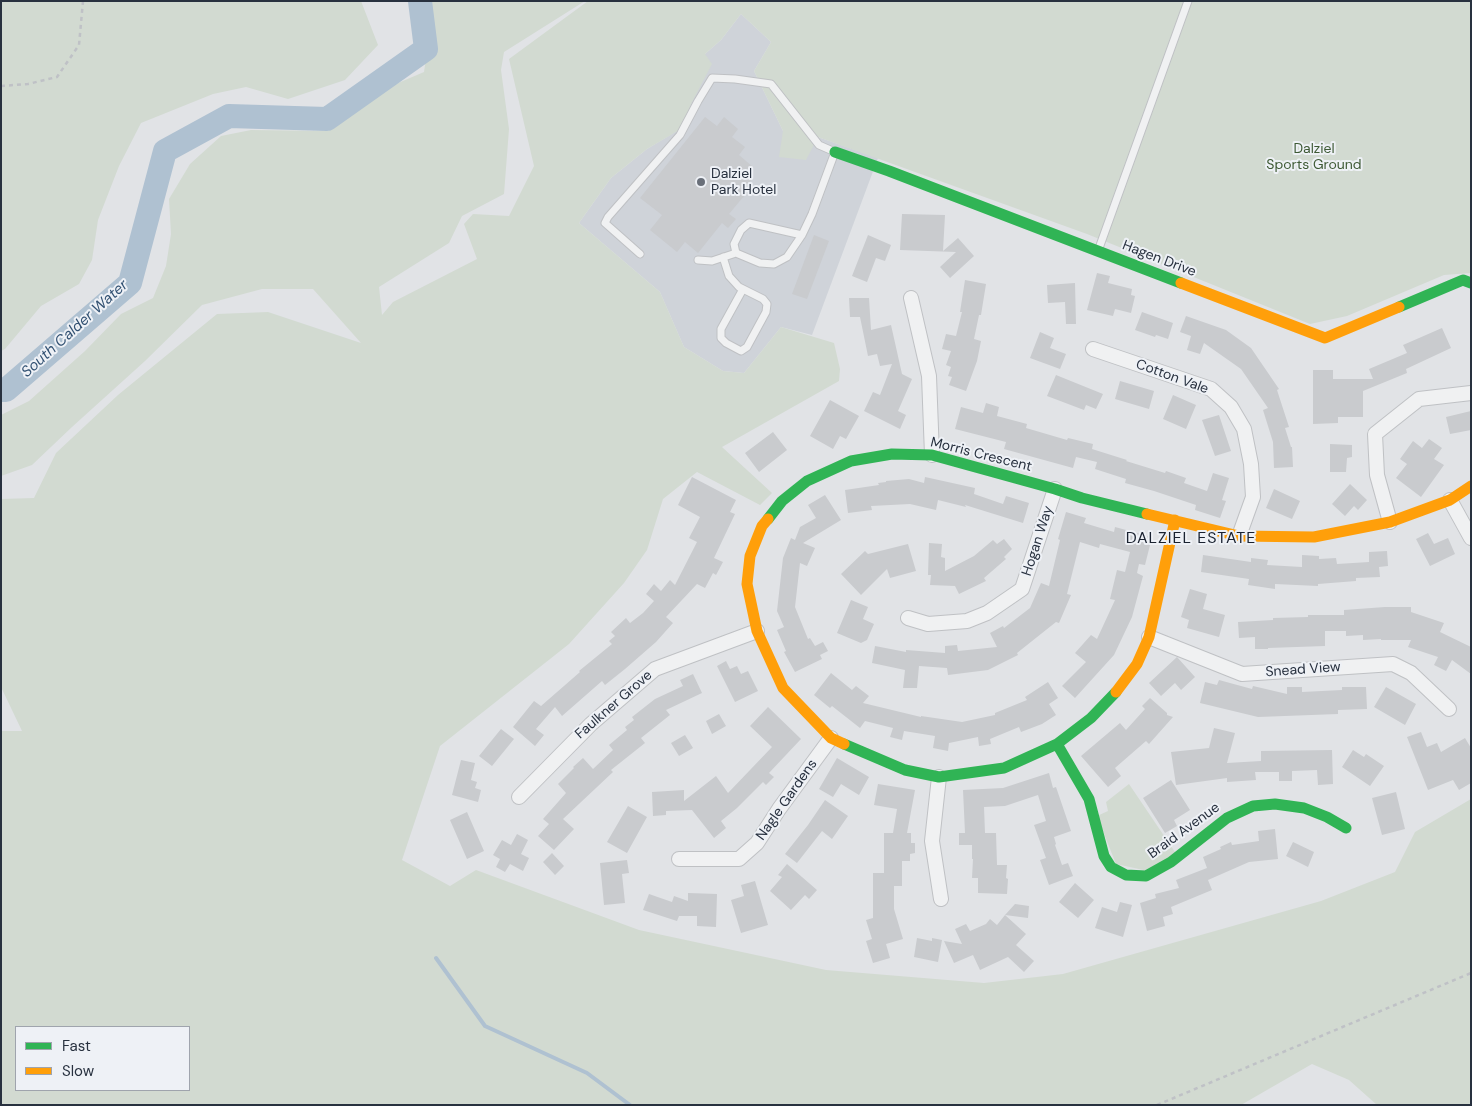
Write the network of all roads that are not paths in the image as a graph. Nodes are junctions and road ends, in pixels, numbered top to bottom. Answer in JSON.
{"nodes":[{"id":1,"x":1188,"y":1,"type":"edge"},
{"id":2,"x":835,"y":152,"type":"junction"},
{"id":3,"x":802,"y":235,"type":"junction"},
{"id":4,"x":1098,"y":251,"type":"junction"},
{"id":5,"x":736,"y":253,"type":"junction"},
{"id":6,"x":640,"y":254,"type":"dead end"},
{"id":7,"x":723,"y":257,"type":"junction"},
{"id":8,"x":698,"y":260,"type":"dead end"},
{"id":9,"x":1471,"y":283,"type":"edge"},
{"id":10,"x":743,"y":289,"type":"junction"},
{"id":11,"x":911,"y":298,"type":"dead end"},
{"id":12,"x":1093,"y":349,"type":"dead end"},
{"id":13,"x":1471,"y":393,"type":"edge"},
{"id":14,"x":932,"y":455,"type":"junction"},
{"id":15,"x":1471,"y":486,"type":"edge"},
{"id":16,"x":1055,"y":489,"type":"junction"},
{"id":17,"x":1450,"y":500,"type":"junction"},
{"id":18,"x":1175,"y":520,"type":"junction"},
{"id":19,"x":1390,"y":522,"type":"junction"},
{"id":20,"x":1240,"y":536,"type":"junction"},
{"id":21,"x":1471,"y":538,"type":"edge"},
{"id":22,"x":908,"y":618,"type":"dead end"},
{"id":23,"x":756,"y":631,"type":"junction"},
{"id":24,"x":1149,"y":637,"type":"junction"},
{"id":25,"x":1449,"y":709,"type":"dead end"},
{"id":26,"x":832,"y":738,"type":"junction"},
{"id":27,"x":1057,"y":744,"type":"junction"},
{"id":28,"x":939,"y":777,"type":"junction"},
{"id":29,"x":519,"y":798,"type":"dead end"},
{"id":30,"x":1346,"y":828,"type":"dead end"},
{"id":31,"x":679,"y":859,"type":"dead end"},
{"id":32,"x":941,"y":899,"type":"dead end"}],
"edges":[{"from":1,"to":4,"type":"lane"},
{"from":2,"to":3,"type":"lane"},
{"from":2,"to":4,"type":"street","name":"Hagen Drive"},
{"from":2,"to":6,"type":"lane"},
{"from":3,"to":5,"type":"lane"},
{"from":3,"to":5,"type":"lane"},
{"from":4,"to":9,"type":"street","name":"Hagen Drive"},
{"from":5,"to":7,"type":"lane"},
{"from":7,"to":8,"type":"lane"},
{"from":7,"to":10,"type":"lane"},
{"from":10,"to":10,"type":"lane"},
{"from":11,"to":14,"type":"street"},
{"from":12,"to":20,"type":"street","name":"Cotton Vale"},
{"from":13,"to":19,"type":"street"},
{"from":14,"to":16,"type":"street","name":"Morris Crescent"},
{"from":14,"to":23,"type":"street","name":"Morris Crescent"},
{"from":15,"to":17,"type":"street","name":"Morris Crescent"},
{"from":16,"to":18,"type":"street","name":"Morris Crescent"},
{"from":16,"to":22,"type":"street","name":"Hogan Way"},
{"from":17,"to":19,"type":"street","name":"Morris Crescent"},
{"from":17,"to":21,"type":"street"},
{"from":18,"to":20,"type":"street","name":"Morris Crescent"},
{"from":18,"to":24,"type":"street","name":"Morris Crescent"},
{"from":19,"to":20,"type":"street","name":"Morris Crescent"},
{"from":23,"to":26,"type":"street","name":"Morris Crescent"},
{"from":23,"to":29,"type":"street","name":"Faulkner Grove"},
{"from":24,"to":25,"type":"street","name":"Snead View"},
{"from":24,"to":27,"type":"street","name":"Morris Crescent"},
{"from":26,"to":28,"type":"street","name":"Morris Crescent"},
{"from":26,"to":31,"type":"street","name":"Nagle Gardens"},
{"from":27,"to":28,"type":"street","name":"Morris Crescent"},
{"from":27,"to":30,"type":"street","name":"Braid Avenue"},
{"from":28,"to":32,"type":"street"}]}
